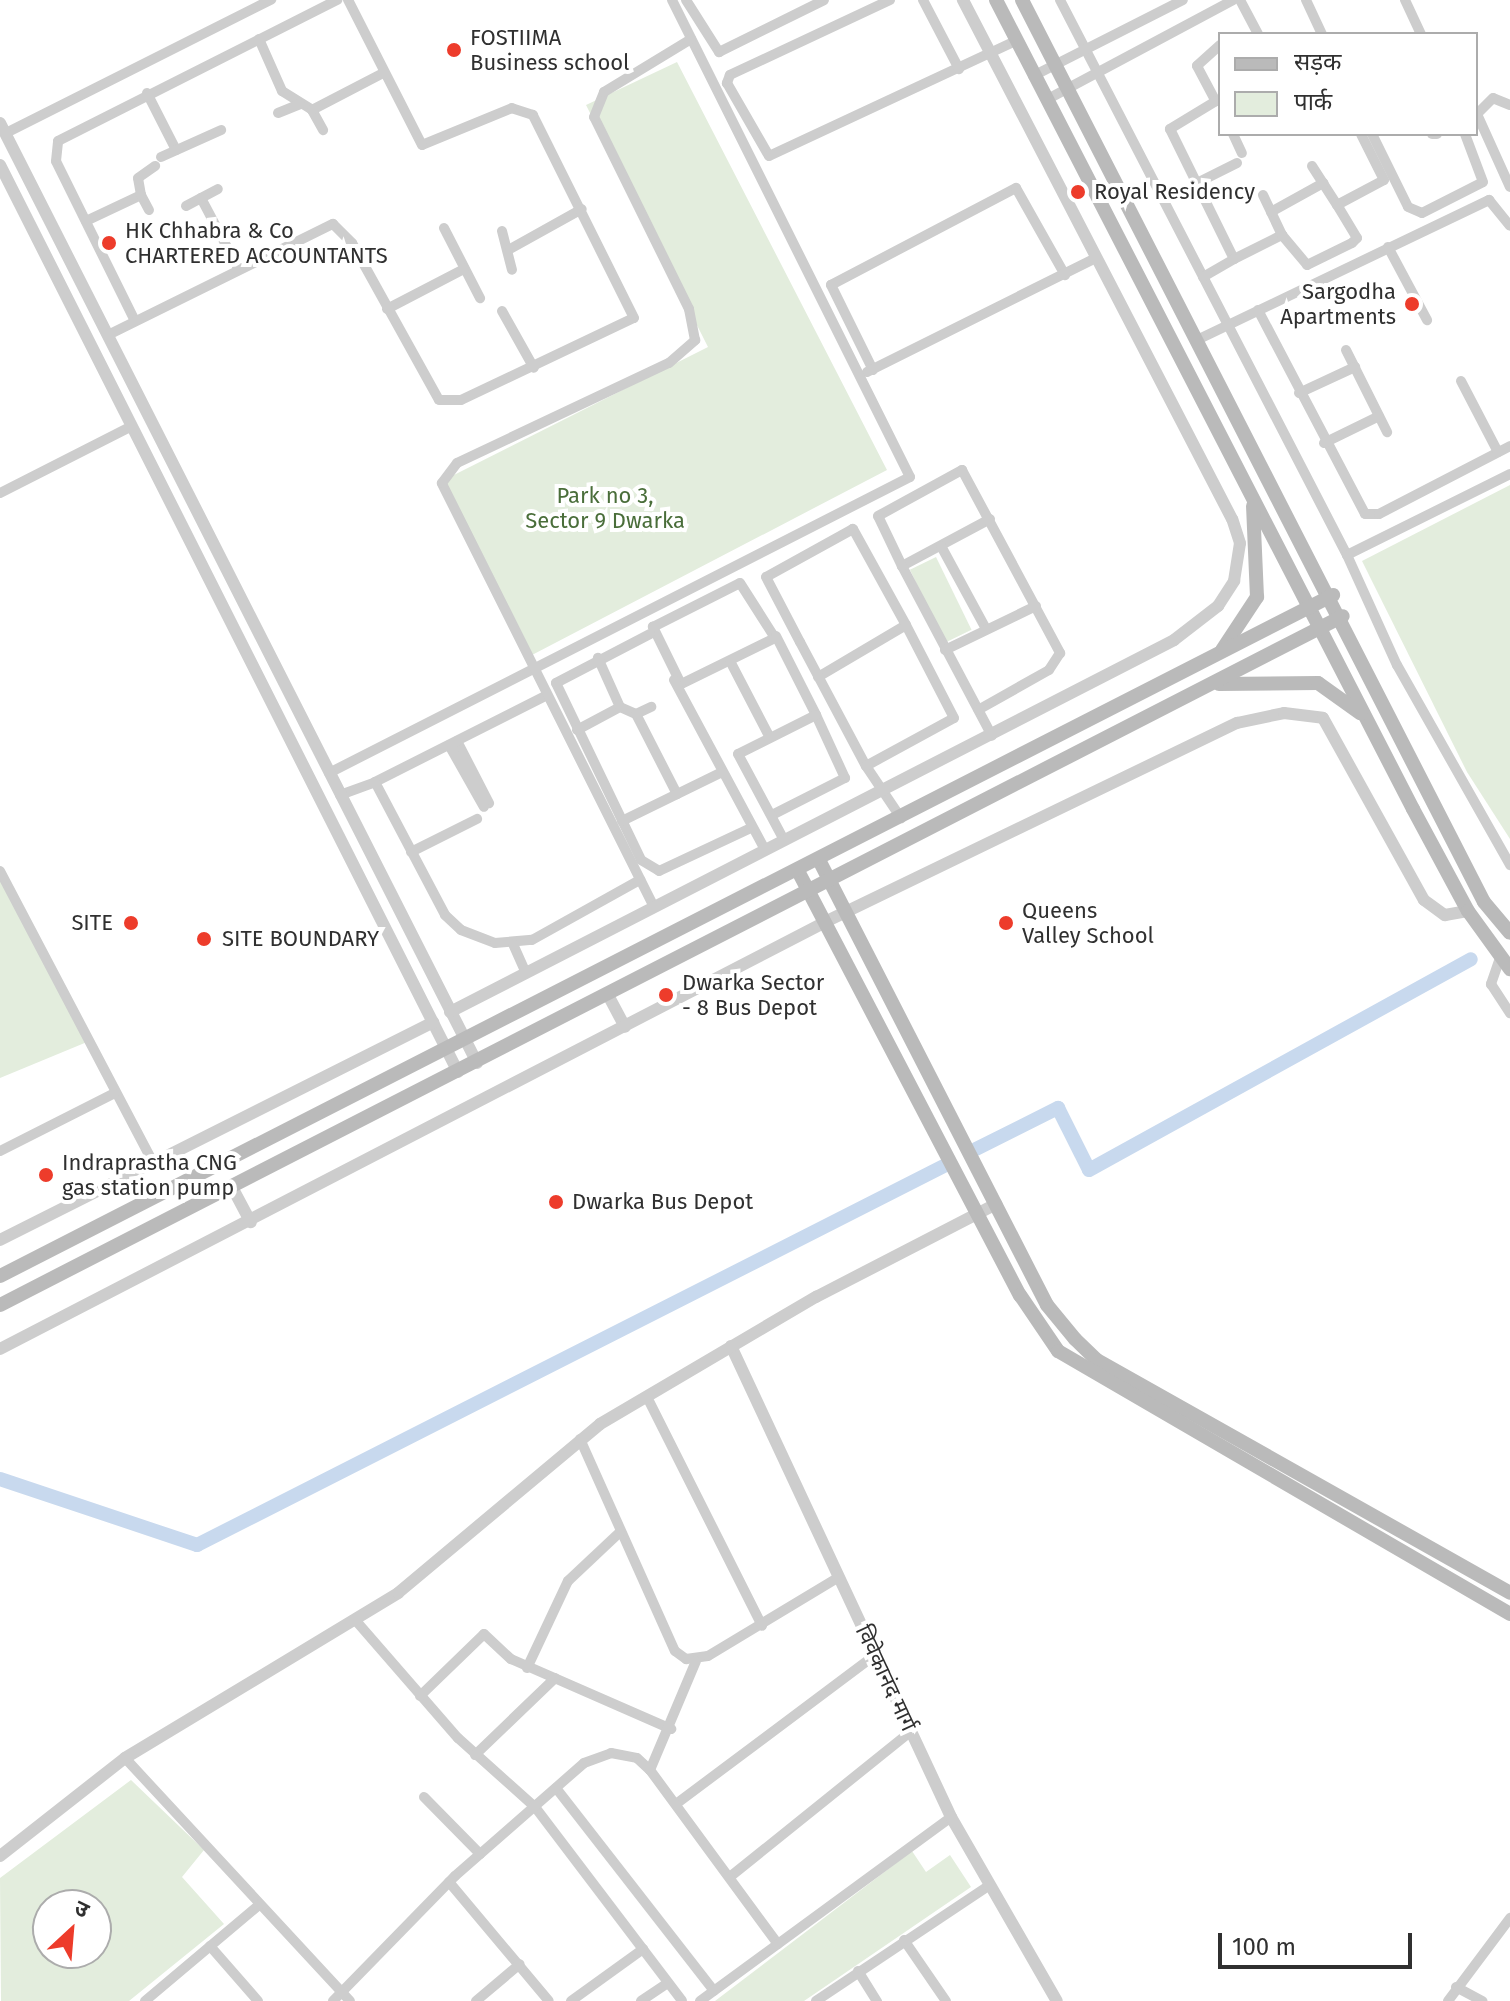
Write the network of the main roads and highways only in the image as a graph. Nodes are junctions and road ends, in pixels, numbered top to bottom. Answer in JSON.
{"nodes":[{"id":1,"x":996,"y":0,"type":"edge"},
{"id":2,"x":1022,"y":0,"type":"edge"},
{"id":3,"x":1251,"y":495,"type":"junction"},
{"id":4,"x":1333,"y":595,"type":"junction"},
{"id":5,"x":1310,"y":608,"type":"junction"},
{"id":6,"x":1343,"y":616,"type":"junction"},
{"id":7,"x":1323,"y":627,"type":"junction"},
{"id":8,"x":1216,"y":656,"type":"junction"},
{"id":9,"x":1213,"y":684,"type":"junction"},
{"id":10,"x":1371,"y":724,"type":"junction"},
{"id":11,"x":819,"y":860,"type":"junction"},
{"id":12,"x":798,"y":871,"type":"junction"},
{"id":13,"x":830,"y":882,"type":"junction"},
{"id":14,"x":809,"y":891,"type":"junction"},
{"id":15,"x":1510,"y":933,"type":"edge"},
{"id":16,"x":1505,"y":964,"type":"edge"},
{"id":17,"x":1,"y":1273,"type":"edge"},
{"id":18,"x":0,"y":1305,"type":"edge"},
{"id":19,"x":1510,"y":1593,"type":"edge"},
{"id":20,"x":1510,"y":1614,"type":"edge"}],
"edges":[{"from":1,"to":3,"type":"main road"},
{"from":2,"to":4,"type":"main road"},
{"from":3,"to":5,"type":"main road"},
{"from":3,"to":8,"type":"main road"},
{"from":4,"to":5,"type":"main road"},
{"from":4,"to":6,"type":"main road"},
{"from":5,"to":7,"type":"main road"},
{"from":5,"to":8,"type":"main road"},
{"from":6,"to":7,"type":"main road"},
{"from":6,"to":15,"type":"main road"},
{"from":7,"to":9,"type":"main road"},
{"from":7,"to":10,"type":"main road"},
{"from":8,"to":11,"type":"main road"},
{"from":9,"to":10,"type":"main road"},
{"from":9,"to":13,"type":"main road"},
{"from":10,"to":16,"type":"main road"},
{"from":11,"to":12,"type":"main road"},
{"from":11,"to":13,"type":"main road"},
{"from":12,"to":14,"type":"main road"},
{"from":12,"to":17,"type":"main road"},
{"from":13,"to":14,"type":"main road"},
{"from":13,"to":19,"type":"main road"},
{"from":14,"to":18,"type":"main road"},
{"from":14,"to":20,"type":"main road"}]}
